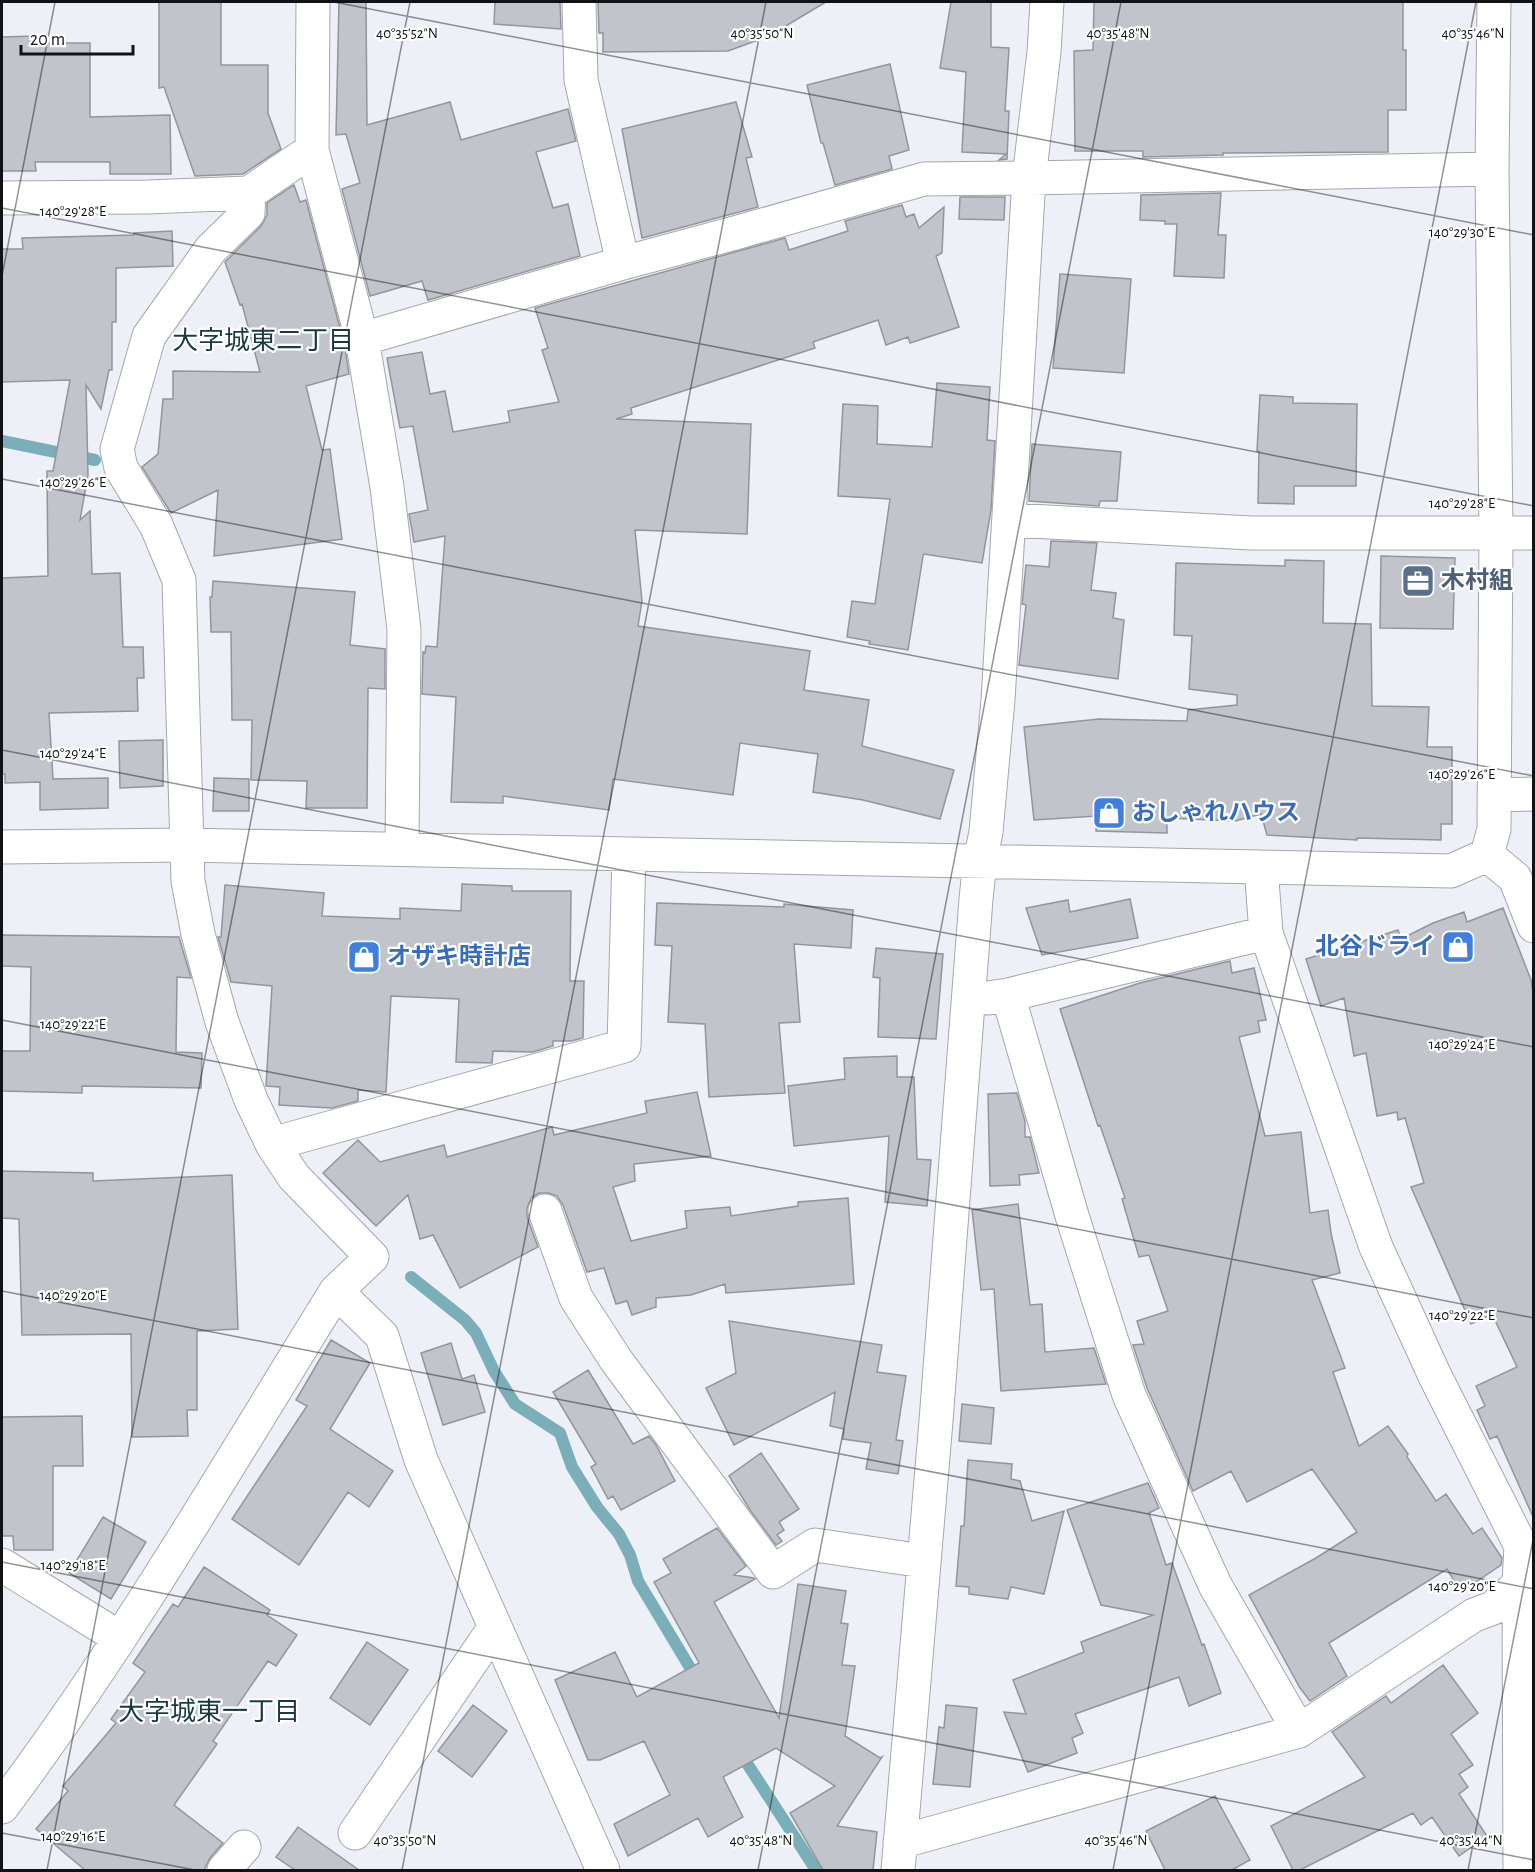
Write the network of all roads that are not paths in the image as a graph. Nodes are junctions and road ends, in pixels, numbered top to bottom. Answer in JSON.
{"nodes":[{"id":1,"x":313,"y":2,"type":"edge"},
{"id":2,"x":579,"y":2,"type":"edge"},
{"id":3,"x":1047,"y":2,"type":"edge"},
{"id":4,"x":1494,"y":2,"type":"edge"},
{"id":5,"x":312,"y":150,"type":"junction"},
{"id":6,"x":1492,"y":170,"type":"junction"},
{"id":7,"x":1029,"y":178,"type":"junction"},
{"id":8,"x":249,"y":193,"type":"junction"},
{"id":9,"x":2,"y":198,"type":"edge"},
{"id":10,"x":623,"y":263,"type":"junction"},
{"id":11,"x":362,"y":339,"type":"junction"},
{"id":12,"x":1010,"y":520,"type":"junction"},
{"id":13,"x":1496,"y":533,"type":"junction"},
{"id":14,"x":1533,"y":533,"type":"edge"},
{"id":15,"x":1533,"y":794,"type":"edge"},
{"id":16,"x":1494,"y":795,"type":"junction"},
{"id":17,"x":187,"y":845,"type":"junction"},
{"id":18,"x":2,"y":847,"type":"edge"},
{"id":19,"x":402,"y":849,"type":"junction"},
{"id":20,"x":629,"y":854,"type":"junction"},
{"id":21,"x":1487,"y":855,"type":"junction"},
{"id":22,"x":980,"y":861,"type":"junction"},
{"id":23,"x":1261,"y":867,"type":"junction"},
{"id":24,"x":1533,"y":926,"type":"edge"},
{"id":25,"x":1266,"y":933,"type":"junction"},
{"id":26,"x":1008,"y":995,"type":"junction"},
{"id":27,"x":968,"y":1000,"type":"junction"},
{"id":28,"x":272,"y":1144,"type":"junction"},
{"id":29,"x":545,"y":1211,"type":"dead end"},
{"id":30,"x":336,"y":1292,"type":"junction"},
{"id":31,"x":923,"y":1561,"type":"junction"},
{"id":32,"x":2,"y":1565,"type":"edge"},
{"id":33,"x":1526,"y":1577,"type":"edge"},
{"id":34,"x":495,"y":1628,"type":"junction"},
{"id":35,"x":120,"y":1638,"type":"junction"},
{"id":36,"x":1299,"y":1731,"type":"junction"},
{"id":37,"x":2,"y":1807,"type":"edge"},
{"id":38,"x":355,"y":1833,"type":"dead end"},
{"id":39,"x":899,"y":1856,"type":"edge"},
{"id":40,"x":603,"y":1870,"type":"edge"},
{"id":41,"x":1520,"y":1870,"type":"edge"}],
"edges":[{"from":1,"to":5,"type":"street"},
{"from":2,"to":10,"type":"street"},
{"from":3,"to":7,"type":"street"},
{"from":4,"to":6,"type":"street"},
{"from":5,"to":8,"type":"street"},
{"from":5,"to":11,"type":"street"},
{"from":6,"to":7,"type":"street"},
{"from":6,"to":13,"type":"street"},
{"from":7,"to":10,"type":"street"},
{"from":7,"to":12,"type":"street"},
{"from":8,"to":9,"type":"street"},
{"from":8,"to":17,"type":"street"},
{"from":10,"to":11,"type":"street"},
{"from":11,"to":19,"type":"street"},
{"from":12,"to":13,"type":"street"},
{"from":12,"to":22,"type":"street"},
{"from":13,"to":14,"type":"street"},
{"from":13,"to":16,"type":"street"},
{"from":15,"to":16,"type":"street"},
{"from":16,"to":21,"type":"street"},
{"from":17,"to":18,"type":"street"},
{"from":17,"to":19,"type":"street"},
{"from":17,"to":28,"type":"street"},
{"from":19,"to":20,"type":"street"},
{"from":20,"to":22,"type":"street"},
{"from":20,"to":28,"type":"street"},
{"from":21,"to":23,"type":"street"},
{"from":21,"to":24,"type":"street"},
{"from":22,"to":23,"type":"street"},
{"from":22,"to":27,"type":"street"},
{"from":23,"to":25,"type":"street"},
{"from":25,"to":26,"type":"street"},
{"from":25,"to":33,"type":"street"},
{"from":26,"to":27,"type":"street"},
{"from":26,"to":36,"type":"street"},
{"from":27,"to":31,"type":"street"},
{"from":28,"to":30,"type":"street"},
{"from":29,"to":31,"type":"street"},
{"from":30,"to":34,"type":"street"},
{"from":30,"to":35,"type":"street"},
{"from":31,"to":39,"type":"street"},
{"from":32,"to":35,"type":"street"},
{"from":33,"to":36,"type":"street"},
{"from":33,"to":41,"type":"street"},
{"from":34,"to":38,"type":"street"},
{"from":34,"to":40,"type":"street"},
{"from":35,"to":37,"type":"street"},
{"from":36,"to":39,"type":"street"}]}
